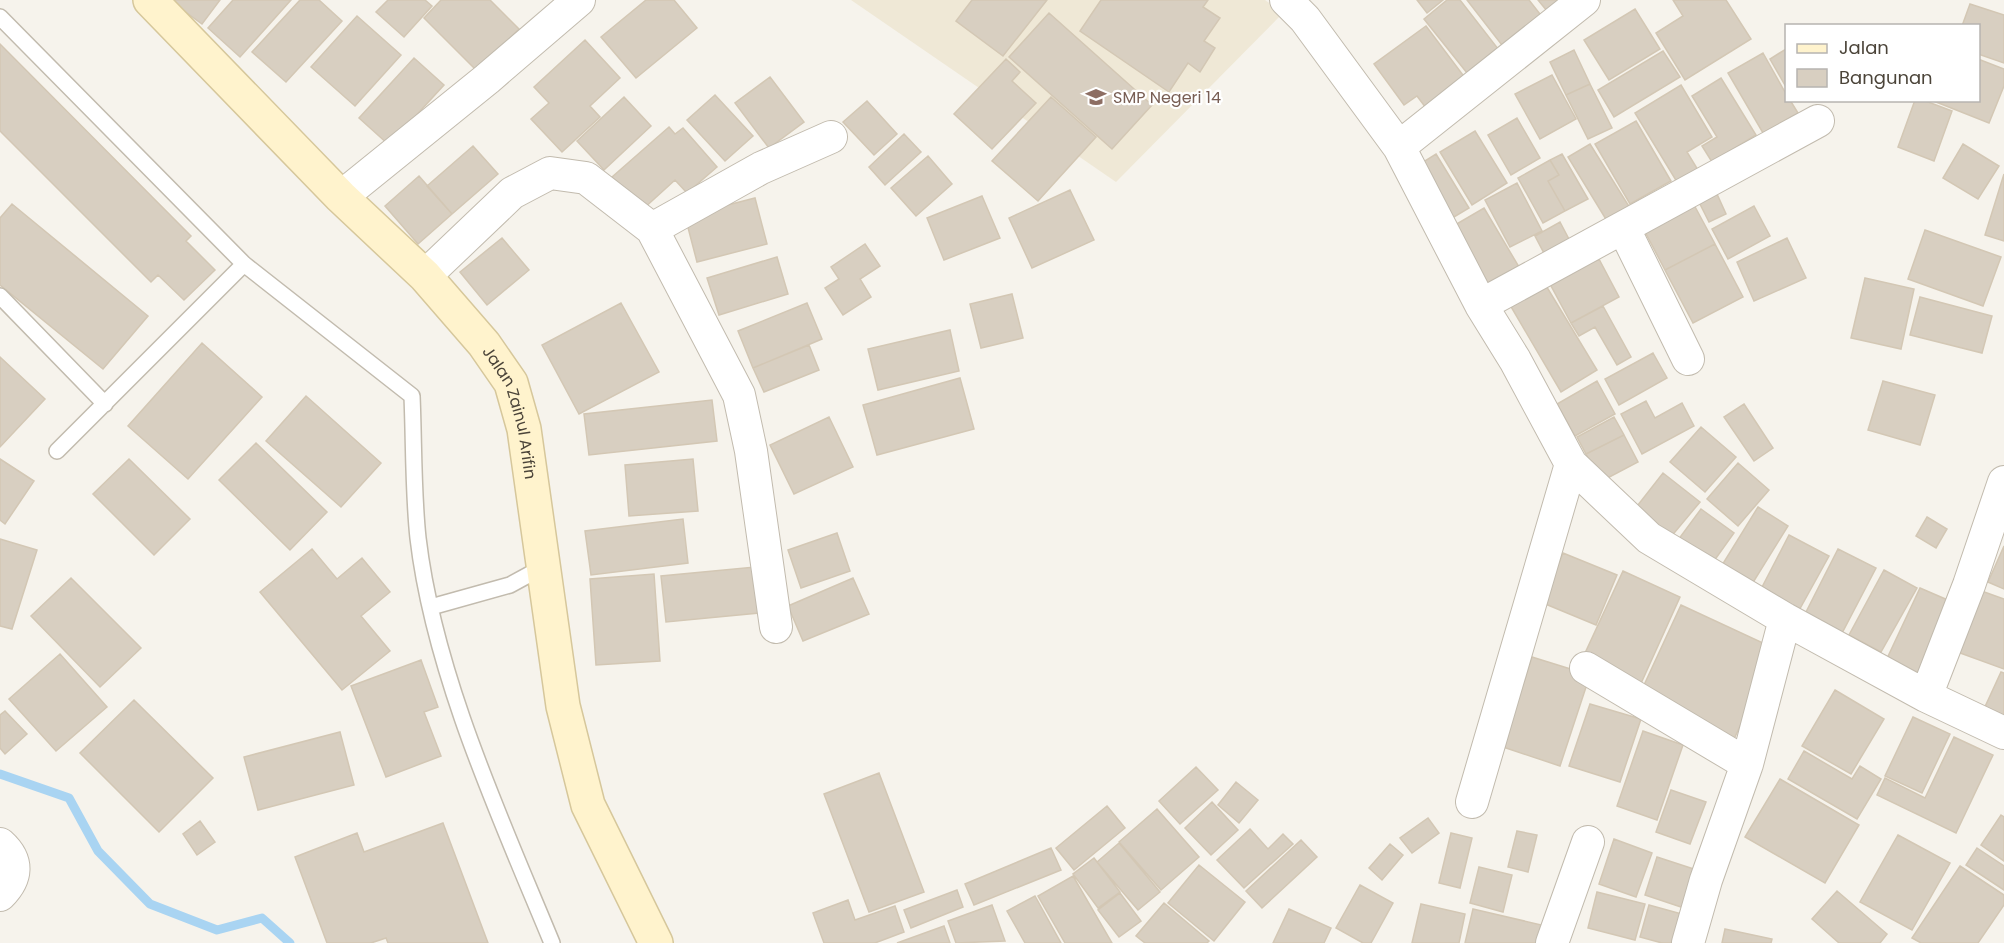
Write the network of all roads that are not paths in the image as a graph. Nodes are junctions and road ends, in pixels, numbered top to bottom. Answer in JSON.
{"nodes":[{"id":1,"x":150,"y":0,"type":"edge"},
{"id":2,"x":579,"y":0,"type":"edge"},
{"id":3,"x":1584,"y":0,"type":"edge"},
{"id":4,"x":1303,"y":6,"type":"edge"},
{"id":5,"x":0,"y":16,"type":"edge"},
{"id":6,"x":1818,"y":121,"type":"dead end"},
{"id":7,"x":831,"y":137,"type":"dead end"},
{"id":8,"x":1399,"y":147,"type":"junction"},
{"id":9,"x":341,"y":197,"type":"junction"},
{"id":10,"x":652,"y":229,"type":"junction"},
{"id":11,"x":1624,"y":229,"type":"junction"},
{"id":12,"x":244,"y":264,"type":"junction"},
{"id":13,"x":425,"y":276,"type":"junction"},
{"id":14,"x":0,"y":296,"type":"edge"},
{"id":15,"x":1481,"y":305,"type":"junction"},
{"id":16,"x":1688,"y":358,"type":"dead end"},
{"id":17,"x":105,"y":404,"type":"junction"},
{"id":18,"x":57,"y":451,"type":"dead end"},
{"id":19,"x":1571,"y":464,"type":"junction"},
{"id":20,"x":2004,"y":482,"type":"edge"},
{"id":21,"x":543,"y":567,"type":"junction"},
{"id":22,"x":431,"y":608,"type":"junction"},
{"id":23,"x":1785,"y":619,"type":"junction"},
{"id":24,"x":776,"y":627,"type":"dead end"},
{"id":25,"x":1586,"y":668,"type":"dead end"},
{"id":26,"x":1926,"y":696,"type":"junction"},
{"id":27,"x":2004,"y":734,"type":"edge"},
{"id":28,"x":1747,"y":764,"type":"junction"},
{"id":29,"x":1472,"y":802,"type":"dead end"},
{"id":30,"x":1588,"y":842,"type":"dead end"},
{"id":31,"x":0,"y":844,"type":"edge"},
{"id":32,"x":0,"y":895,"type":"edge"},
{"id":33,"x":552,"y":943,"type":"edge"},
{"id":34,"x":656,"y":943,"type":"edge"},
{"id":35,"x":1552,"y":943,"type":"edge"},
{"id":36,"x":1688,"y":943,"type":"edge"}],
"edges":[{"from":1,"to":9,"type":"street","name":"Jalan Zainul Arifin"},
{"from":2,"to":9,"type":"street"},
{"from":3,"to":8,"type":"street"},
{"from":4,"to":8,"type":"street"},
{"from":5,"to":12,"type":"lane"},
{"from":6,"to":11,"type":"street"},
{"from":7,"to":10,"type":"street"},
{"from":8,"to":15,"type":"street"},
{"from":9,"to":13,"type":"street","name":"Jalan Zainul Arifin"},
{"from":10,"to":13,"type":"street"},
{"from":10,"to":24,"type":"street"},
{"from":11,"to":15,"type":"street"},
{"from":11,"to":16,"type":"street"},
{"from":12,"to":17,"type":"lane"},
{"from":12,"to":22,"type":"lane"},
{"from":13,"to":21,"type":"street","name":"Jalan Zainul Arifin"},
{"from":14,"to":17,"type":"lane"},
{"from":15,"to":19,"type":"street"},
{"from":17,"to":18,"type":"lane"},
{"from":19,"to":23,"type":"street"},
{"from":19,"to":29,"type":"street"},
{"from":20,"to":26,"type":"street"},
{"from":21,"to":22,"type":"lane"},
{"from":21,"to":34,"type":"street","name":"Jalan Zainul Arifin"},
{"from":22,"to":33,"type":"lane"},
{"from":23,"to":26,"type":"street"},
{"from":23,"to":28,"type":"street"},
{"from":25,"to":28,"type":"street"},
{"from":26,"to":27,"type":"street"},
{"from":28,"to":36,"type":"street"},
{"from":30,"to":35,"type":"street"},
{"from":31,"to":32,"type":"street"}]}
